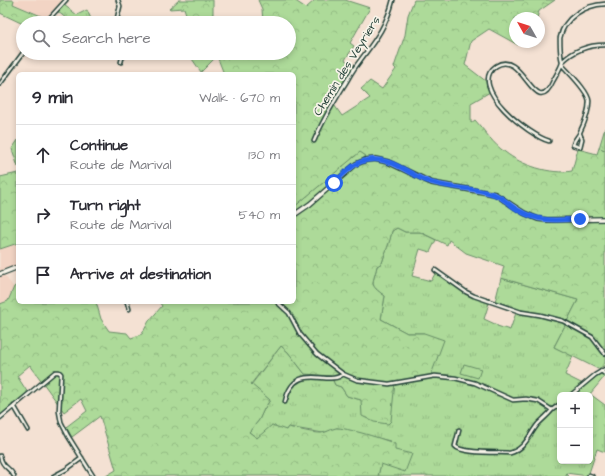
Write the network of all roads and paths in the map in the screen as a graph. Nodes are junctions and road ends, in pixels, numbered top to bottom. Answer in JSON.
{"nodes":[{"id":1,"x":66,"y":0,"type":"edge"},
{"id":2,"x":118,"y":0,"type":"edge"},
{"id":3,"x":393,"y":0,"type":"edge"},
{"id":4,"x":605,"y":4,"type":"edge"},
{"id":5,"x":51,"y":16,"type":"edge"},
{"id":6,"x":118,"y":16,"type":"edge"},
{"id":7,"x":605,"y":45,"type":"edge"},
{"id":8,"x":18,"y":60,"type":"edge"},
{"id":9,"x":562,"y":62,"type":"junction"},
{"id":10,"x":0,"y":84,"type":"edge"},
{"id":11,"x":580,"y":134,"type":"junction"},
{"id":12,"x":314,"y":141,"type":"dead end"},
{"id":13,"x":549,"y":141,"type":"dead end"},
{"id":14,"x":296,"y":214,"type":"edge"},
{"id":15,"x":605,"y":219,"type":"edge"},
{"id":16,"x":16,"y":268,"type":"edge"},
{"id":17,"x":435,"y":270,"type":"dead end"},
{"id":18,"x":0,"y":274,"type":"edge"},
{"id":19,"x":128,"y":304,"type":"edge"},
{"id":20,"x":279,"y":304,"type":"edge"},
{"id":21,"x":129,"y":309,"type":"dead end"},
{"id":22,"x":605,"y":354,"type":"edge"},
{"id":23,"x":605,"y":369,"type":"edge"},
{"id":24,"x":600,"y":371,"type":"junction"},
{"id":25,"x":343,"y":374,"type":"junction"},
{"id":26,"x":605,"y":374,"type":"edge"},
{"id":27,"x":574,"y":392,"type":"edge"},
{"id":28,"x":285,"y":402,"type":"dead end"},
{"id":29,"x":14,"y":406,"type":"junction"},
{"id":30,"x":557,"y":406,"type":"edge"},
{"id":31,"x":552,"y":410,"type":"junction"},
{"id":32,"x":0,"y":418,"type":"edge"},
{"id":33,"x":28,"y":430,"type":"dead end"},
{"id":34,"x":459,"y":430,"type":"dead end"},
{"id":35,"x":0,"y":456,"type":"edge"},
{"id":36,"x":82,"y":458,"type":"junction"},
{"id":37,"x":14,"y":476,"type":"edge"},
{"id":38,"x":54,"y":476,"type":"edge"},
{"id":39,"x":93,"y":476,"type":"edge"}],
"edges":[{"from":1,"to":5,"type":"street"},
{"from":2,"to":6,"type":"street"},
{"from":3,"to":12,"type":"street","name":"Chemin des Veyriers"},
{"from":4,"to":9,"type":"street"},
{"from":7,"to":9,"type":"street"},
{"from":8,"to":10,"type":"street"},
{"from":9,"to":11,"type":"street"},
{"from":9,"to":13,"type":"street"},
{"from":11,"to":11,"type":"street"},
{"from":14,"to":15,"type":"main road"},
{"from":16,"to":18,"type":"main road"},
{"from":17,"to":22,"type":"street"},
{"from":19,"to":21,"type":"street"},
{"from":20,"to":25,"type":"street"},
{"from":23,"to":24,"type":"street"},
{"from":24,"to":26,"type":"street"},
{"from":24,"to":27,"type":"street"},
{"from":25,"to":28,"type":"street"},
{"from":25,"to":31,"type":"street"},
{"from":29,"to":32,"type":"street"},
{"from":29,"to":33,"type":"street"},
{"from":29,"to":36,"type":"street"},
{"from":30,"to":31,"type":"street"},
{"from":31,"to":34,"type":"street"},
{"from":35,"to":37,"type":"street"},
{"from":36,"to":38,"type":"street"},
{"from":36,"to":39,"type":"street"}]}
